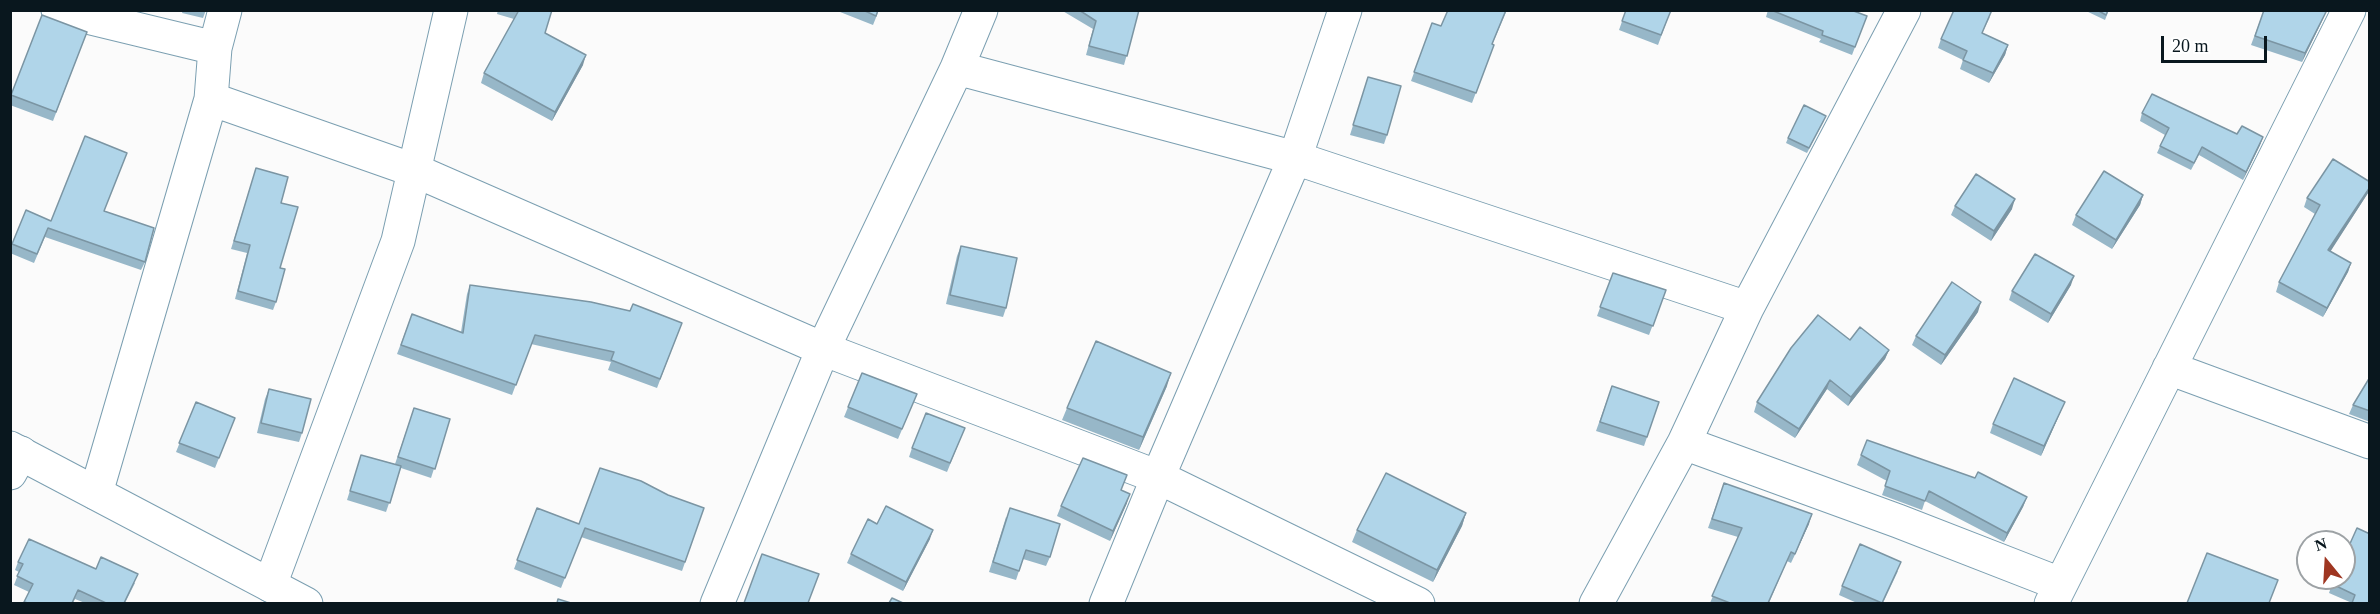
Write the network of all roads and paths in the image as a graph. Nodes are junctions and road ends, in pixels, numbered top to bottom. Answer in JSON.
{"nodes":[{"id":1,"x":58,"y":10,"type":"edge"},
{"id":2,"x":225,"y":10,"type":"edge"},
{"id":3,"x":451,"y":10,"type":"edge"},
{"id":4,"x":981,"y":10,"type":"edge"},
{"id":5,"x":1346,"y":10,"type":"edge"},
{"id":6,"x":1904,"y":10,"type":"edge"},
{"id":7,"x":2349,"y":10,"type":"edge"},
{"id":8,"x":215,"y":48,"type":"junction"},
{"id":9,"x":957,"y":68,"type":"junction"},
{"id":10,"x":210,"y":99,"type":"junction"},
{"id":11,"x":1295,"y":158,"type":"junction"},
{"id":12,"x":416,"y":171,"type":"junction"},
{"id":13,"x":1747,"y":308,"type":"junction"},
{"id":14,"x":824,"y":349,"type":"junction"},
{"id":15,"x":2169,"y":368,"type":"junction"},
{"id":16,"x":2370,"y":442,"type":"edge"},
{"id":17,"x":1684,"y":443,"type":"junction"},
{"id":18,"x":14,"y":458,"type":"edge"},
{"id":19,"x":1158,"y":477,"type":"junction"},
{"id":20,"x":96,"y":493,"type":"junction"},
{"id":21,"x":267,"y":594,"type":"edge"},
{"id":22,"x":2056,"y":594,"type":"edge"},
{"id":23,"x":306,"y":603,"type":"edge"},
{"id":24,"x":717,"y":603,"type":"edge"},
{"id":25,"x":1106,"y":603,"type":"edge"},
{"id":26,"x":1418,"y":603,"type":"edge"},
{"id":27,"x":1596,"y":603,"type":"edge"}],
"edges":[{"from":1,"to":8,"type":"street"},
{"from":2,"to":8,"type":"street"},
{"from":3,"to":12,"type":"street"},
{"from":4,"to":9,"type":"street"},
{"from":5,"to":11,"type":"street"},
{"from":6,"to":13,"type":"street"},
{"from":7,"to":15,"type":"street"},
{"from":8,"to":10,"type":"street"},
{"from":9,"to":11,"type":"street"},
{"from":9,"to":14,"type":"street"},
{"from":10,"to":12,"type":"street"},
{"from":10,"to":20,"type":"street"},
{"from":11,"to":13,"type":"street"},
{"from":11,"to":19,"type":"street"},
{"from":12,"to":14,"type":"street"},
{"from":12,"to":21,"type":"street"},
{"from":13,"to":17,"type":"street"},
{"from":14,"to":19,"type":"street"},
{"from":14,"to":24,"type":"street"},
{"from":15,"to":16,"type":"street"},
{"from":15,"to":22,"type":"street"},
{"from":17,"to":22,"type":"street"},
{"from":17,"to":27,"type":"street"},
{"from":18,"to":20,"type":"street"},
{"from":19,"to":25,"type":"street"},
{"from":19,"to":26,"type":"street"},
{"from":20,"to":21,"type":"street"},
{"from":21,"to":23,"type":"street"}]}
